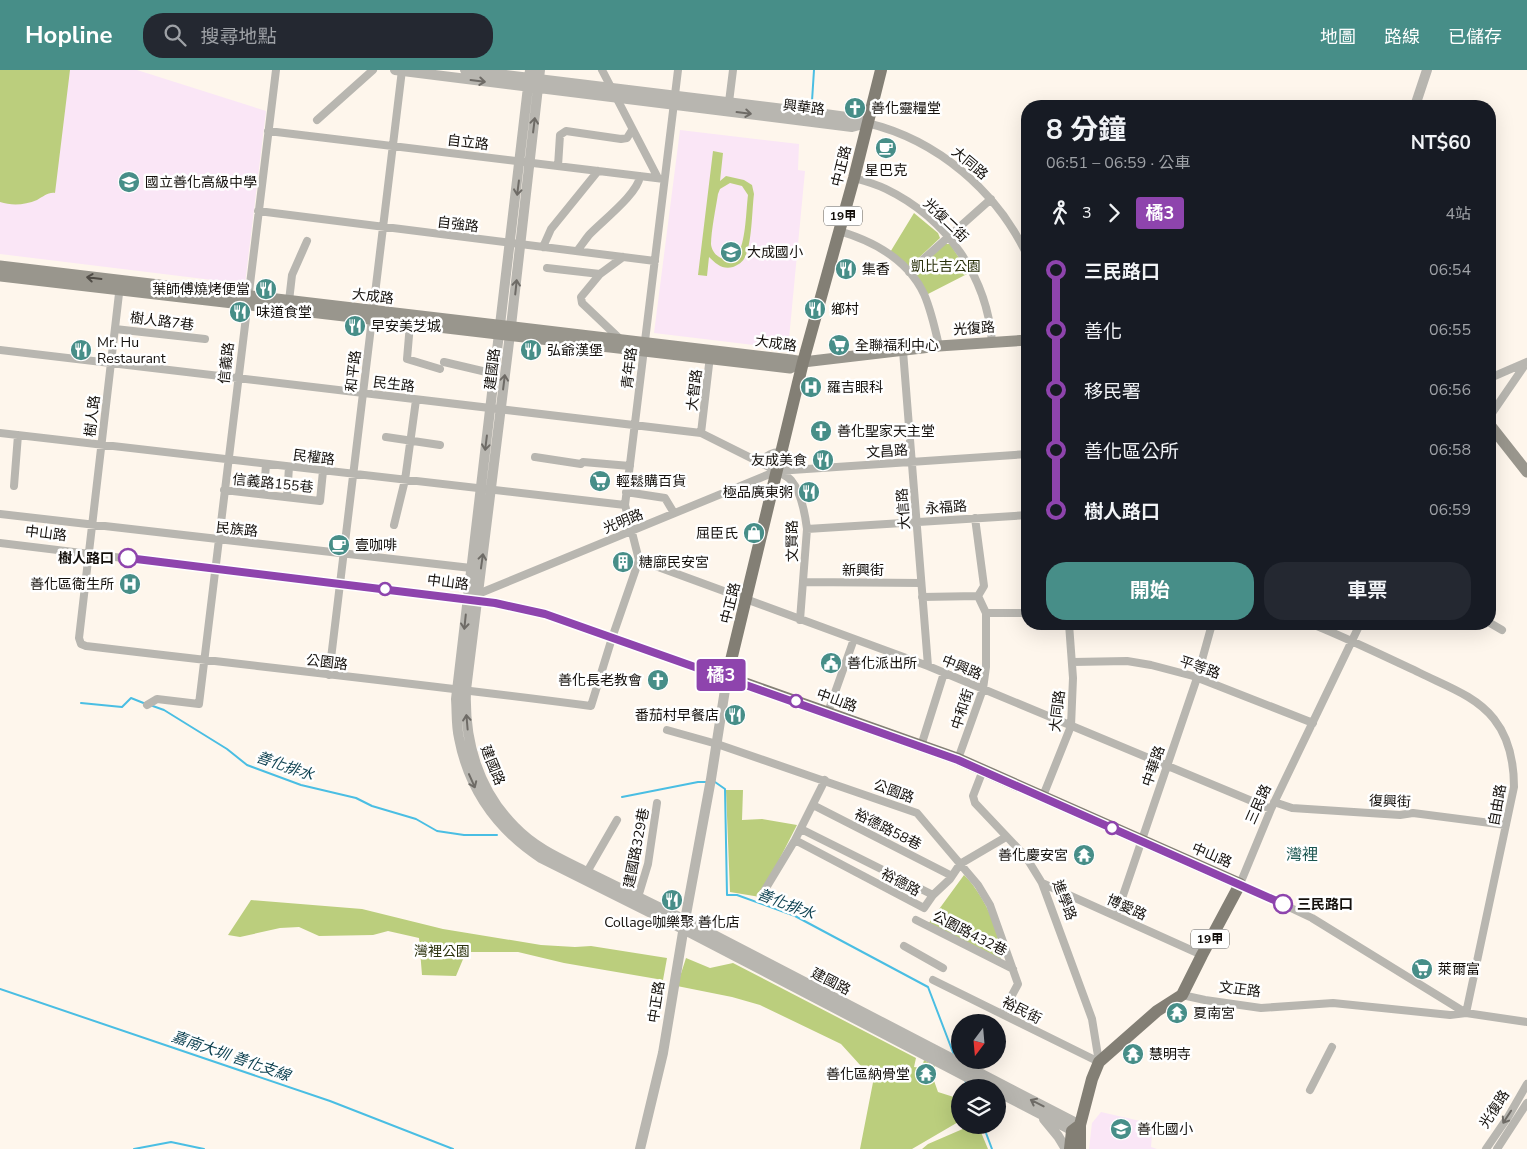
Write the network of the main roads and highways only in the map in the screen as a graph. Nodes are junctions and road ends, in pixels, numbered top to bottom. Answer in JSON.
{"nodes":[{"id":1,"x":881,"y":70,"type":"edge"},
{"id":2,"x":0,"y":266,"type":"edge"},
{"id":3,"x":0,"y":276,"type":"edge"},
{"id":4,"x":120,"y":286,"type":"junction"},
{"id":5,"x":246,"y":301,"type":"junction"},
{"id":6,"x":372,"y":315,"type":"junction"},
{"id":7,"x":506,"y":330,"type":"junction"},
{"id":8,"x":1021,"y":340,"type":"edge"},
{"id":9,"x":644,"y":347,"type":"junction"},
{"id":10,"x":803,"y":362,"type":"junction"},
{"id":11,"x":1496,"y":433,"type":"edge"},
{"id":12,"x":1527,"y":472,"type":"edge"},
{"id":13,"x":727,"y":677,"type":"joint"},
{"id":14,"x":1240,"y":884,"type":"joint"},
{"id":15,"x":1078,"y":1130,"type":"junction"},
{"id":16,"x":1068,"y":1149,"type":"edge"},
{"id":17,"x":1080,"y":1149,"type":"edge"}],
"edges":[{"from":1,"to":10,"type":"main road","name":"中正路","number":"19甲"},
{"from":4,"to":2,"type":"main road","name":"大成路","one_way":true},
{"from":3,"to":4,"type":"main road","name":"大成路"},
{"from":4,"to":5,"type":"main road","name":"大成路"},
{"from":5,"to":6,"type":"main road","name":"大成路"},
{"from":5,"to":6,"type":"main road","name":"大成路"},
{"from":6,"to":7,"type":"main road","name":"大成路"},
{"from":6,"to":7,"type":"main road","name":"大成路"},
{"from":7,"to":9,"type":"main road","name":"大成路"},
{"from":7,"to":9,"type":"main road","name":"大成路"},
{"from":8,"to":10,"type":"main road","name":"光復路"},
{"from":9,"to":10,"type":"main road","name":"大成路"},
{"from":10,"to":13,"type":"main road","name":"中正路","number":"19甲"},
{"from":11,"to":12,"type":"main road"},
{"from":13,"to":14,"type":"main road","name":"中山路"},
{"from":14,"to":15,"type":"main road","name":"三民路","number":"19甲"},
{"from":15,"to":16,"type":"main road"},
{"from":15,"to":17,"type":"main road"}]}
